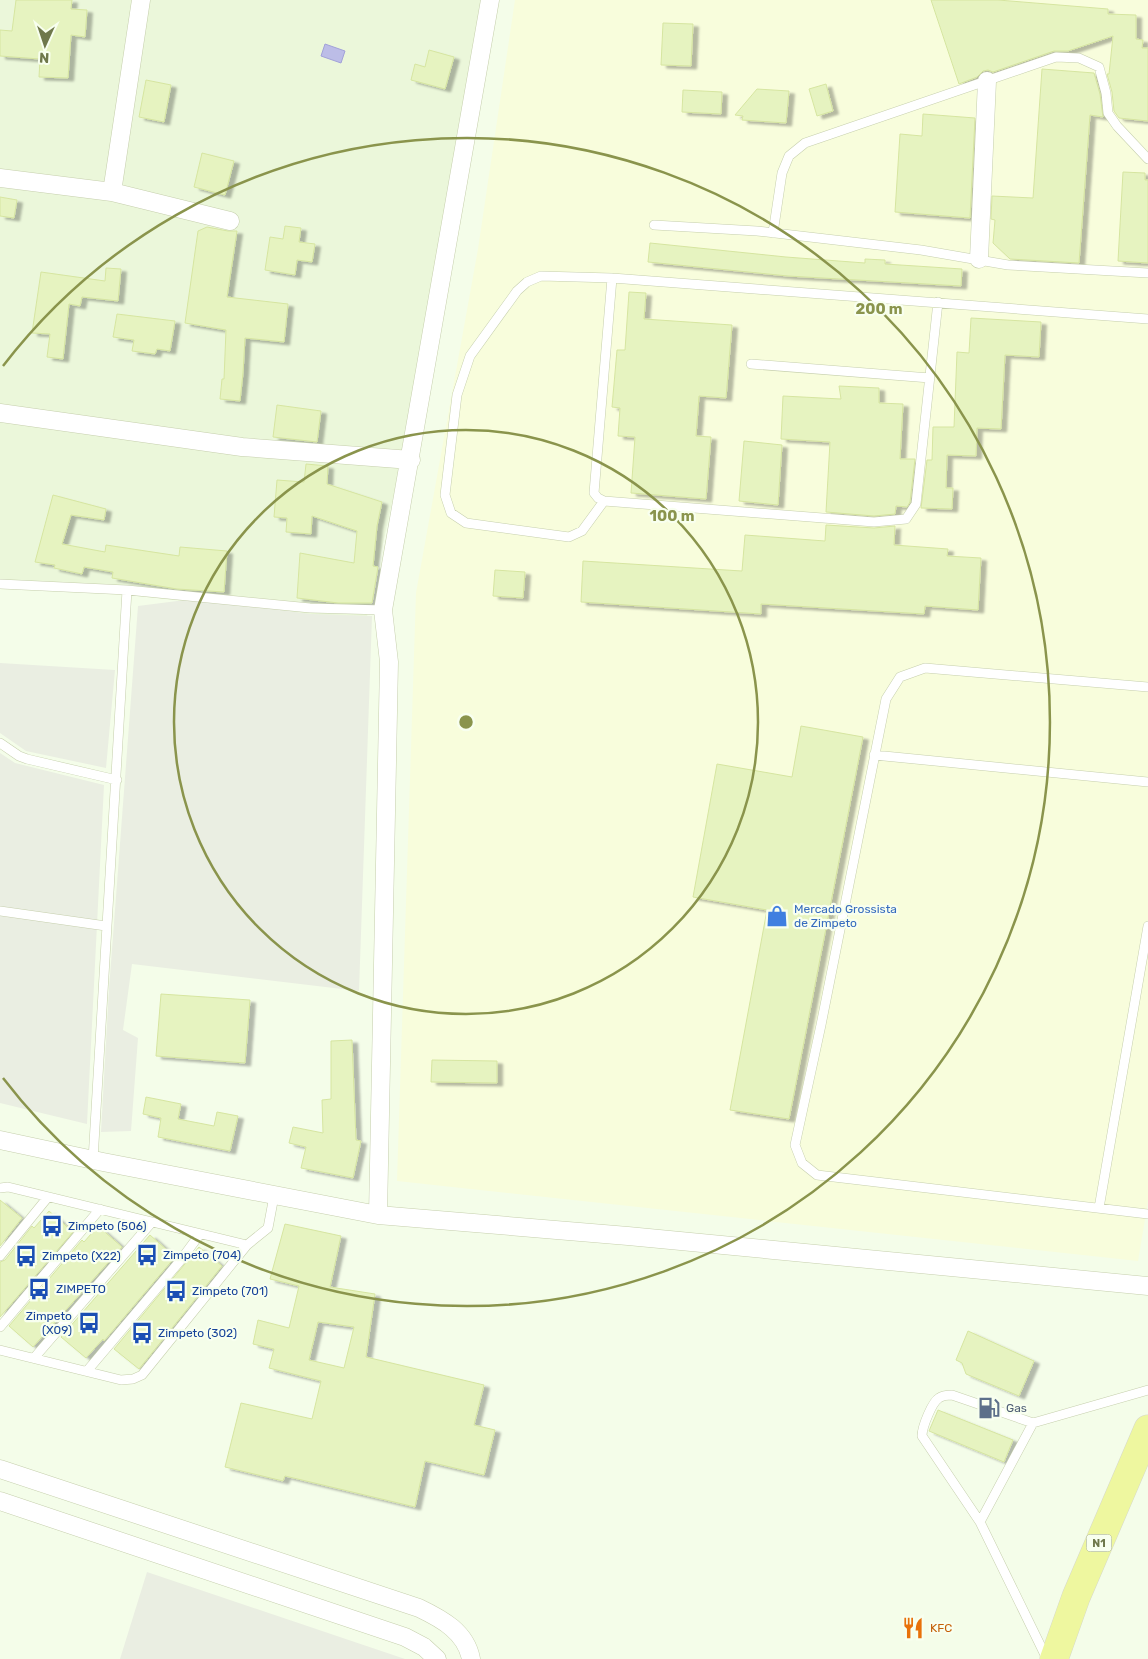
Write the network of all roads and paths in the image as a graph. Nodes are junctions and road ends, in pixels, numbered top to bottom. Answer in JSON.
{"nodes":[{"id":1,"x":141,"y":0,"type":"edge"},
{"id":2,"x":490,"y":0,"type":"edge"},
{"id":3,"x":987,"y":81,"type":"junction"},
{"id":4,"x":1148,"y":159,"type":"edge"},
{"id":5,"x":0,"y":178,"type":"edge"},
{"id":6,"x":112,"y":192,"type":"junction"},
{"id":7,"x":230,"y":221,"type":"dead end"},
{"id":8,"x":654,"y":225,"type":"dead end"},
{"id":9,"x":773,"y":233,"type":"junction"},
{"id":10,"x":979,"y":259,"type":"junction"},
{"id":11,"x":1148,"y":273,"type":"edge"},
{"id":12,"x":612,"y":278,"type":"junction"},
{"id":13,"x":938,"y":302,"type":"junction"},
{"id":14,"x":1148,"y":319,"type":"edge"},
{"id":15,"x":751,"y":364,"type":"dead end"},
{"id":16,"x":930,"y":378,"type":"junction"},
{"id":17,"x":0,"y":414,"type":"edge"},
{"id":18,"x":411,"y":460,"type":"junction"},
{"id":19,"x":604,"y":501,"type":"junction"},
{"id":20,"x":0,"y":584,"type":"edge"},
{"id":21,"x":127,"y":590,"type":"junction"},
{"id":22,"x":383,"y":610,"type":"junction"},
{"id":23,"x":1148,"y":687,"type":"edge"},
{"id":24,"x":0,"y":743,"type":"edge"},
{"id":25,"x":874,"y":755,"type":"junction"},
{"id":26,"x":117,"y":780,"type":"junction"},
{"id":27,"x":1148,"y":782,"type":"edge"},
{"id":28,"x":0,"y":911,"type":"edge"},
{"id":29,"x":106,"y":926,"type":"junction"},
{"id":30,"x":1148,"y":926,"type":"edge"},
{"id":31,"x":0,"y":1140,"type":"edge"},
{"id":32,"x":93,"y":1160,"type":"junction"},
{"id":33,"x":0,"y":1188,"type":"edge"},
{"id":34,"x":48,"y":1196,"type":"junction"},
{"id":35,"x":274,"y":1196,"type":"junction"},
{"id":36,"x":1099,"y":1208,"type":"junction"},
{"id":37,"x":100,"y":1209,"type":"junction"},
{"id":38,"x":1148,"y":1214,"type":"edge"},
{"id":39,"x":378,"y":1215,"type":"junction"},
{"id":40,"x":152,"y":1222,"type":"junction"},
{"id":41,"x":200,"y":1234,"type":"junction"},
{"id":42,"x":247,"y":1246,"type":"junction"},
{"id":43,"x":0,"y":1256,"type":"edge"},
{"id":44,"x":1148,"y":1286,"type":"edge"},
{"id":45,"x":0,"y":1327,"type":"edge"},
{"id":46,"x":0,"y":1350,"type":"edge"},
{"id":47,"x":34,"y":1358,"type":"junction"},
{"id":48,"x":87,"y":1371,"type":"junction"},
{"id":49,"x":1148,"y":1390,"type":"edge"},
{"id":50,"x":1033,"y":1423,"type":"junction"},
{"id":51,"x":1148,"y":1429,"type":"edge"},
{"id":52,"x":0,"y":1469,"type":"edge"},
{"id":53,"x":0,"y":1501,"type":"edge"},
{"id":54,"x":980,"y":1522,"type":"junction"},
{"id":55,"x":437,"y":1659,"type":"edge"},
{"id":56,"x":471,"y":1659,"type":"edge"},
{"id":57,"x":1047,"y":1659,"type":"edge"},
{"id":58,"x":1054,"y":1659,"type":"edge"}],
"edges":[{"from":1,"to":6,"type":"street"},
{"from":2,"to":18,"type":"street"},
{"from":3,"to":4,"type":"lane"},
{"from":3,"to":9,"type":"lane"},
{"from":3,"to":10,"type":"street"},
{"from":5,"to":6,"type":"street"},
{"from":6,"to":7,"type":"street"},
{"from":8,"to":9,"type":"lane"},
{"from":9,"to":10,"type":"lane"},
{"from":10,"to":11,"type":"lane"},
{"from":12,"to":13,"type":"lane"},
{"from":12,"to":19,"type":"lane"},
{"from":12,"to":19,"type":"lane"},
{"from":13,"to":14,"type":"lane"},
{"from":13,"to":16,"type":"lane"},
{"from":15,"to":16,"type":"lane"},
{"from":16,"to":19,"type":"lane"},
{"from":17,"to":18,"type":"street"},
{"from":18,"to":22,"type":"street"},
{"from":20,"to":21,"type":"lane"},
{"from":21,"to":22,"type":"lane"},
{"from":21,"to":26,"type":"lane"},
{"from":22,"to":39,"type":"street"},
{"from":23,"to":25,"type":"lane"},
{"from":24,"to":26,"type":"lane"},
{"from":25,"to":27,"type":"lane"},
{"from":25,"to":36,"type":"lane"},
{"from":26,"to":29,"type":"lane"},
{"from":28,"to":29,"type":"lane"},
{"from":29,"to":32,"type":"lane"},
{"from":30,"to":36,"type":"lane"},
{"from":31,"to":32,"type":"street"},
{"from":32,"to":35,"type":"street"},
{"from":33,"to":34,"type":"lane"},
{"from":34,"to":37,"type":"lane"},
{"from":34,"to":43,"type":"lane"},
{"from":35,"to":39,"type":"street"},
{"from":35,"to":42,"type":"lane"},
{"from":36,"to":38,"type":"lane"},
{"from":37,"to":40,"type":"lane"},
{"from":37,"to":45,"type":"lane"},
{"from":39,"to":44,"type":"street"},
{"from":40,"to":41,"type":"lane"},
{"from":40,"to":47,"type":"lane"},
{"from":41,"to":42,"type":"lane"},
{"from":41,"to":48,"type":"lane"},
{"from":42,"to":48,"type":"lane"},
{"from":46,"to":47,"type":"lane"},
{"from":47,"to":48,"type":"lane"},
{"from":49,"to":50,"type":"lane"},
{"from":50,"to":54,"type":"lane"},
{"from":50,"to":54,"type":"lane"},
{"from":51,"to":58,"type":"highway","number":"N1"},
{"from":52,"to":56,"type":"street"},
{"from":53,"to":55,"type":"street"},
{"from":54,"to":57,"type":"lane"}]}
